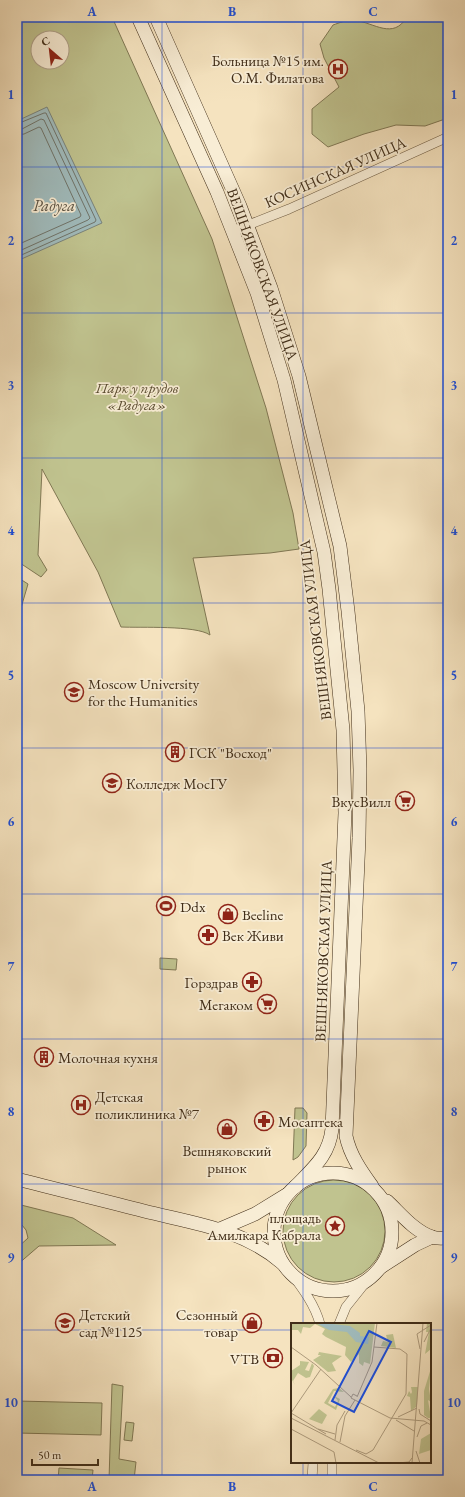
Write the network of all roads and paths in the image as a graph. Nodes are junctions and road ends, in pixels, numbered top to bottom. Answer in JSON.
{"nodes":[{"id":1,"x":138,"y":17,"type":"edge"},
{"id":2,"x":156,"y":17,"type":"edge"},
{"id":3,"x":448,"y":137,"type":"edge"},
{"id":4,"x":248,"y":226,"type":"junction"},
{"id":5,"x":233,"y":231,"type":"junction"},
{"id":6,"x":268,"y":278,"type":"junction"},
{"id":7,"x":253,"y":284,"type":"junction"},
{"id":8,"x":344,"y":780,"type":"junction"},
{"id":9,"x":360,"y":780,"type":"junction"},
{"id":10,"x":343,"y":854,"type":"junction"},
{"id":11,"x":359,"y":854,"type":"junction"},
{"id":12,"x":17,"y":1179,"type":"edge"},
{"id":13,"x":292,"y":1190,"type":"junction"},
{"id":14,"x":376,"y":1191,"type":"junction"},
{"id":15,"x":220,"y":1229,"type":"junction"},
{"id":16,"x":432,"y":1237,"type":"junction"},
{"id":17,"x":448,"y":1238,"type":"edge"},
{"id":18,"x":380,"y":1268,"type":"junction"},
{"id":19,"x":288,"y":1269,"type":"junction"},
{"id":20,"x":370,"y":1277,"type":"junction"},
{"id":21,"x":320,"y":1323,"type":"edge"},
{"id":22,"x":339,"y":1323,"type":"edge"},
{"id":23,"x":313,"y":1463,"type":"edge"},
{"id":24,"x":332,"y":1463,"type":"edge"},
{"id":25,"x":312,"y":1480,"type":"edge"},
{"id":26,"x":332,"y":1480,"type":"edge"}],
"edges":[{"from":1,"to":5,"type":"main road","name":"ВЕШНЯКОВСКАЯ УЛИЦА"},
{"from":2,"to":4,"type":"main road","name":"ВЕШНЯКОВСКАЯ УЛИЦА"},
{"from":3,"to":4,"type":"street","name":"КОСИНСКАЯ УЛИЦА"},
{"from":4,"to":5,"type":"street","name":"КОСИНСКАЯ УЛИЦА"},
{"from":4,"to":6,"type":"main road","name":"ВЕШНЯКОВСКАЯ УЛИЦА"},
{"from":5,"to":7,"type":"main road","name":"ВЕШНЯКОВСКАЯ УЛИЦА"},
{"from":6,"to":7,"type":"street"},
{"from":6,"to":9,"type":"main road","name":"ВЕШНЯКОВСКАЯ УЛИЦА"},
{"from":7,"to":8,"type":"main road","name":"ВЕШНЯКОВСКАЯ УЛИЦА"},
{"from":8,"to":9,"type":"street"},
{"from":8,"to":10,"type":"main road","name":"ВЕШНЯКОВСКАЯ УЛИЦА"},
{"from":9,"to":11,"type":"main road","name":"ВЕШНЯКОВСКАЯ УЛИЦА"},
{"from":10,"to":11,"type":"street"},
{"from":10,"to":13,"type":"main road","name":"ВЕШНЯКОВСКАЯ УЛИЦА"},
{"from":11,"to":14,"type":"main road","name":"ВЕШНЯКОВСКАЯ УЛИЦА"},
{"from":12,"to":15,"type":"main road"},
{"from":13,"to":14,"type":"main road"},
{"from":13,"to":15,"type":"main road"},
{"from":13,"to":19,"type":"main road"},
{"from":14,"to":16,"type":"main road"},
{"from":14,"to":18,"type":"main road"},
{"from":15,"to":19,"type":"main road"},
{"from":16,"to":17,"type":"main road"},
{"from":16,"to":18,"type":"main road"},
{"from":18,"to":20,"type":"main road"},
{"from":19,"to":20,"type":"main road"},
{"from":19,"to":21,"type":"street"},
{"from":20,"to":22,"type":"street"},
{"from":23,"to":25,"type":"street"},
{"from":24,"to":26,"type":"street"}]}
